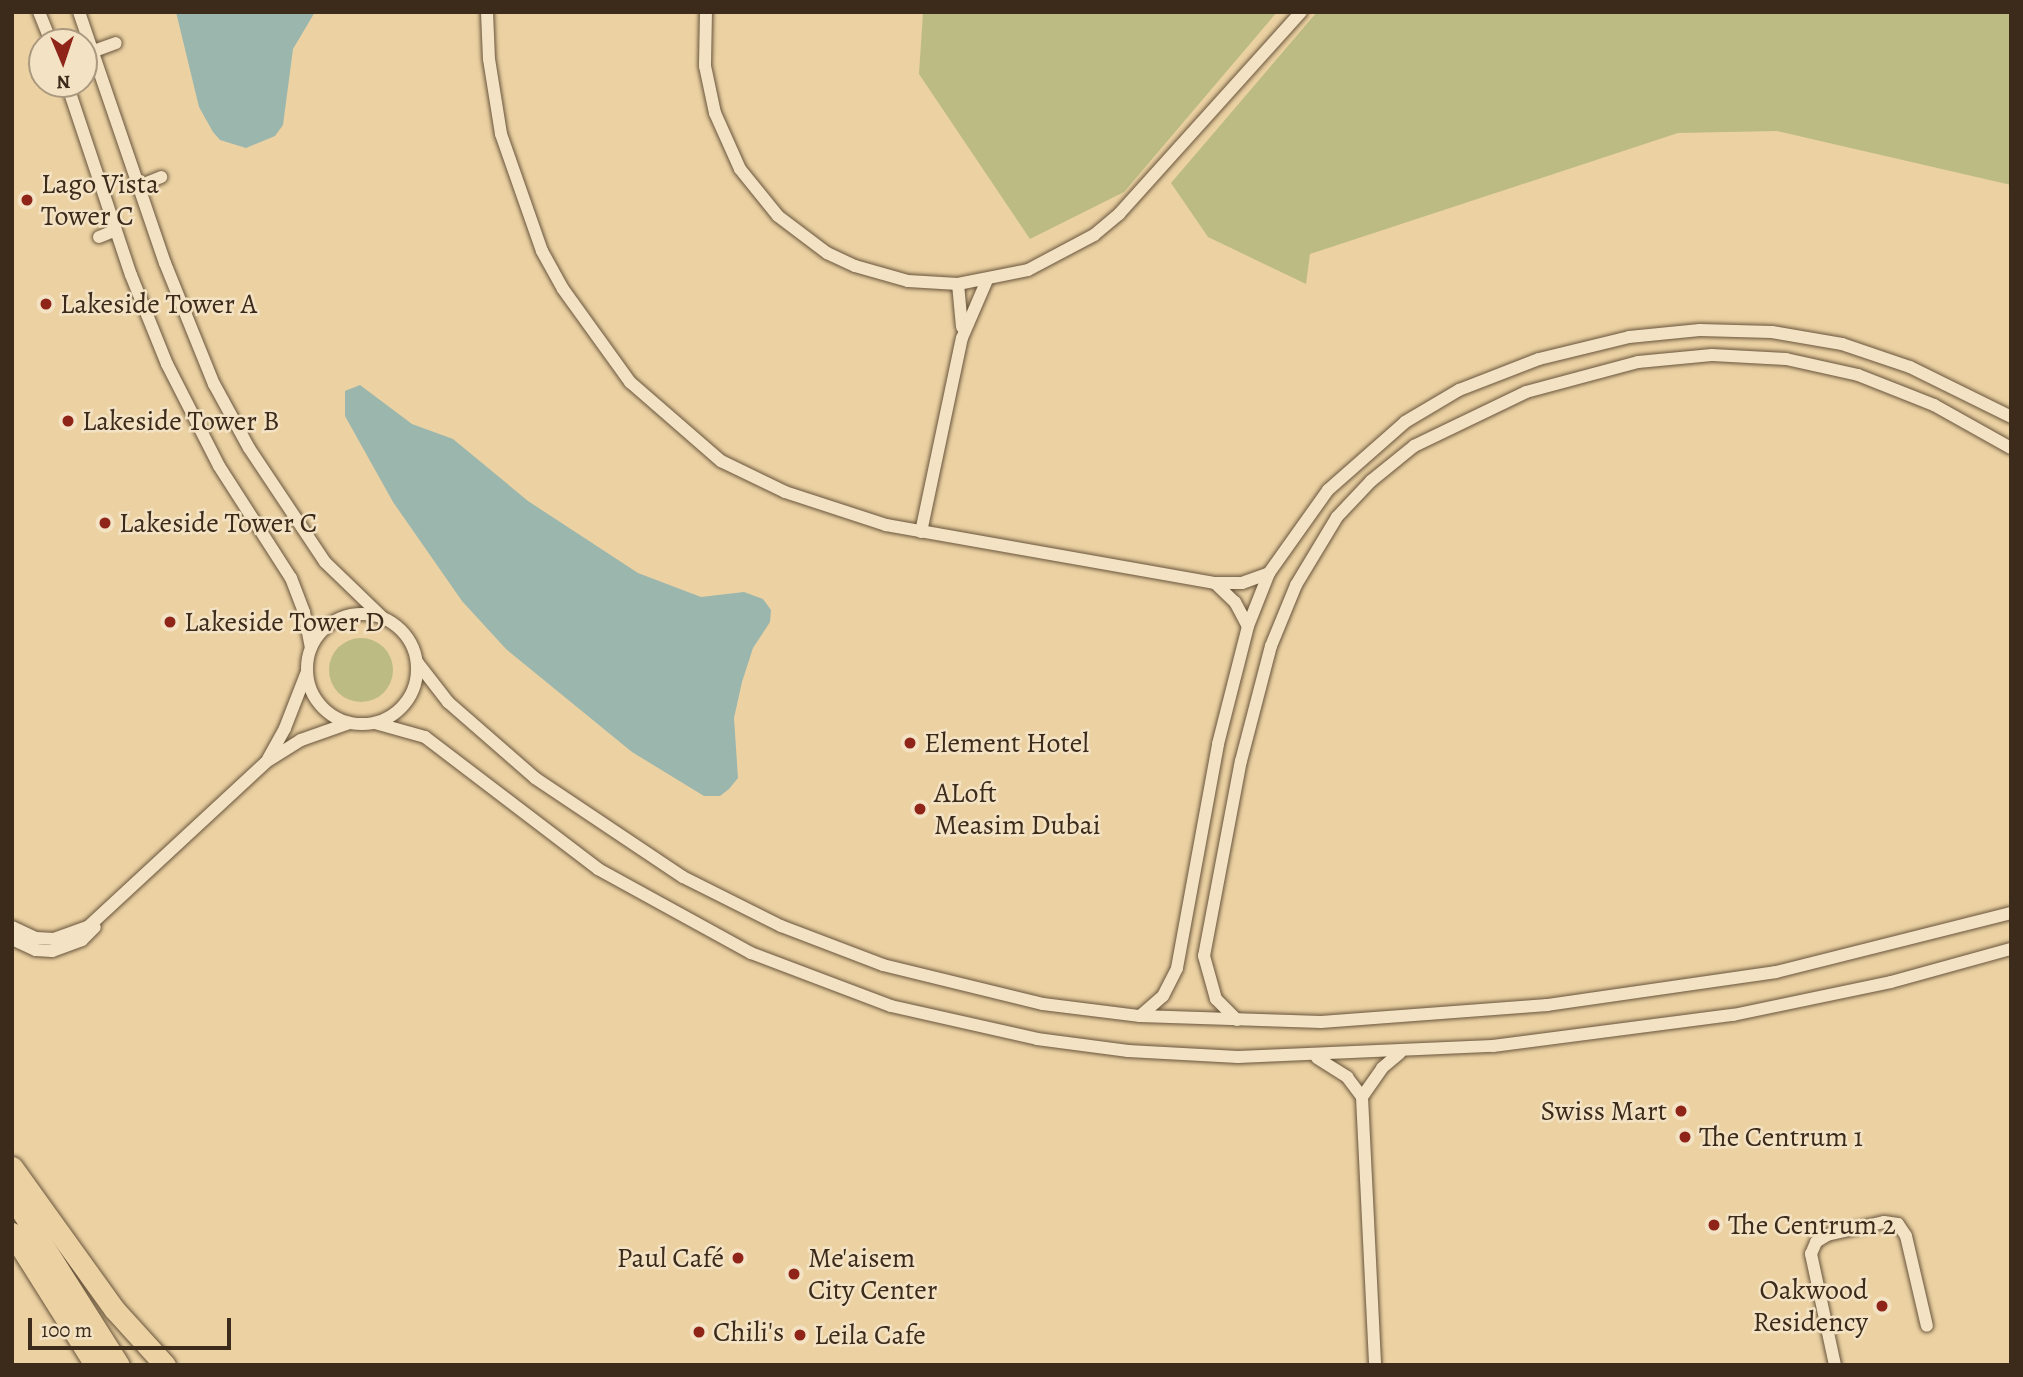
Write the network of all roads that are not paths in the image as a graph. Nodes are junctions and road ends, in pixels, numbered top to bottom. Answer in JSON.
{"nodes":[{"id":1,"x":487,"y":12,"type":"edge"},
{"id":2,"x":1301,"y":12,"type":"edge"},
{"id":3,"x":703,"y":15,"type":"edge"},
{"id":4,"x":116,"y":43,"type":"dead end"},
{"id":5,"x":98,"y":50,"type":"edge"},
{"id":6,"x":98,"y":63,"type":"edge"},
{"id":7,"x":71,"y":98,"type":"edge"},
{"id":8,"x":161,"y":177,"type":"dead end"},
{"id":9,"x":139,"y":186,"type":"junction"},
{"id":10,"x":116,"y":230,"type":"junction"},
{"id":11,"x":99,"y":237,"type":"dead end"},
{"id":12,"x":987,"y":281,"type":"junction"},
{"id":13,"x":958,"y":284,"type":"junction"},
{"id":14,"x":962,"y":338,"type":"junction"},
{"id":15,"x":2011,"y":417,"type":"edge"},
{"id":16,"x":2011,"y":447,"type":"edge"},
{"id":17,"x":921,"y":532,"type":"junction"},
{"id":18,"x":1269,"y":573,"type":"junction"},
{"id":19,"x":1214,"y":583,"type":"junction"},
{"id":20,"x":383,"y":618,"type":"junction"},
{"id":21,"x":1248,"y":626,"type":"junction"},
{"id":22,"x":311,"y":647,"type":"junction"},
{"id":23,"x":416,"y":662,"type":"junction"},
{"id":24,"x":306,"y":672,"type":"junction"},
{"id":25,"x":349,"y":723,"type":"junction"},
{"id":26,"x":375,"y":723,"type":"junction"},
{"id":27,"x":266,"y":762,"type":"junction"},
{"id":28,"x":2011,"y":912,"type":"edge"},
{"id":29,"x":102,"y":915,"type":"junction"},
{"id":30,"x":12,"y":928,"type":"edge"},
{"id":31,"x":12,"y":939,"type":"edge"},
{"id":32,"x":2011,"y":949,"type":"edge"},
{"id":33,"x":1140,"y":1016,"type":"junction"},
{"id":34,"x":1237,"y":1020,"type":"junction"},
{"id":35,"x":1400,"y":1052,"type":"junction"},
{"id":36,"x":1316,"y":1057,"type":"junction"},
{"id":37,"x":1362,"y":1097,"type":"junction"},
{"id":38,"x":12,"y":1167,"type":"edge"},
{"id":39,"x":12,"y":1196,"type":"edge"},
{"id":40,"x":12,"y":1233,"type":"edge"},
{"id":41,"x":1927,"y":1326,"type":"dead end"},
{"id":42,"x":95,"y":1365,"type":"edge"},
{"id":43,"x":119,"y":1365,"type":"edge"},
{"id":44,"x":165,"y":1365,"type":"edge"},
{"id":45,"x":1375,"y":1365,"type":"edge"},
{"id":46,"x":1835,"y":1365,"type":"edge"}],
"edges":[{"from":1,"to":17,"type":"street"},
{"from":2,"to":12,"type":"street"},
{"from":3,"to":13,"type":"street"},
{"from":4,"to":5,"type":"street"},
{"from":6,"to":9,"type":"street"},
{"from":7,"to":10,"type":"street"},
{"from":8,"to":9,"type":"street"},
{"from":9,"to":20,"type":"street"},
{"from":10,"to":11,"type":"street"},
{"from":10,"to":22,"type":"street"},
{"from":12,"to":13,"type":"street"},
{"from":12,"to":14,"type":"street"},
{"from":13,"to":14,"type":"street"},
{"from":14,"to":17,"type":"street"},
{"from":15,"to":18,"type":"street"},
{"from":16,"to":34,"type":"street"},
{"from":17,"to":19,"type":"street"},
{"from":18,"to":19,"type":"street"},
{"from":18,"to":21,"type":"street"},
{"from":19,"to":21,"type":"street"},
{"from":20,"to":22,"type":"street"},
{"from":20,"to":23,"type":"street"},
{"from":21,"to":33,"type":"street"},
{"from":22,"to":24,"type":"street"},
{"from":23,"to":26,"type":"street"},
{"from":23,"to":33,"type":"street"},
{"from":24,"to":25,"type":"street"},
{"from":24,"to":27,"type":"street"},
{"from":25,"to":26,"type":"street"},
{"from":25,"to":27,"type":"street"},
{"from":26,"to":36,"type":"street"},
{"from":27,"to":29,"type":"street"},
{"from":28,"to":34,"type":"street"},
{"from":29,"to":30,"type":"street"},
{"from":29,"to":31,"type":"street"},
{"from":32,"to":35,"type":"street"},
{"from":33,"to":34,"type":"street"},
{"from":35,"to":36,"type":"street"},
{"from":35,"to":37,"type":"street"},
{"from":36,"to":37,"type":"street"},
{"from":37,"to":45,"type":"street"},
{"from":38,"to":44,"type":"highway"},
{"from":39,"to":43,"type":"highway"},
{"from":40,"to":42,"type":"highway"},
{"from":41,"to":46,"type":"street"}]}
